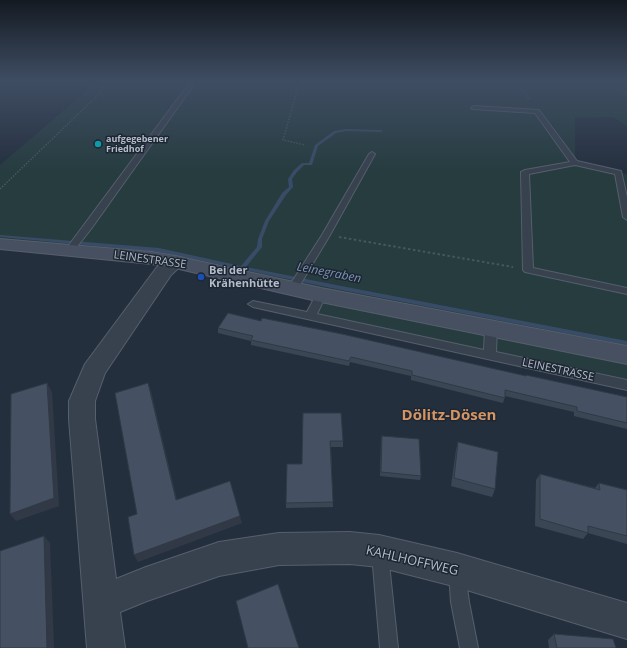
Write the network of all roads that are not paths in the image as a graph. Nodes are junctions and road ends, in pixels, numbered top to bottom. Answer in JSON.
{"nodes":[{"id":1,"x":172,"y":111,"type":"edge"},
{"id":2,"x":537,"y":111,"type":"edge"},
{"id":3,"x":372,"y":154,"type":"dead end"},
{"id":4,"x":575,"y":163,"type":"junction"},
{"id":5,"x":627,"y":218,"type":"edge"},
{"id":6,"x":0,"y":244,"type":"edge"},
{"id":7,"x":73,"y":246,"type":"junction"},
{"id":8,"x":174,"y":262,"type":"junction"},
{"id":9,"x":297,"y":282,"type":"junction"},
{"id":10,"x":627,"y":291,"type":"edge"},
{"id":11,"x":321,"y":295,"type":"junction"},
{"id":12,"x":253,"y":304,"type":"dead end"},
{"id":13,"x":310,"y":316,"type":"junction"},
{"id":14,"x":491,"y":328,"type":"junction"},
{"id":15,"x":490,"y":355,"type":"junction"},
{"id":16,"x":627,"y":355,"type":"edge"},
{"id":17,"x":627,"y":385,"type":"edge"},
{"id":18,"x":379,"y":551,"type":"junction"},
{"id":19,"x":457,"y":570,"type":"junction"},
{"id":20,"x":102,"y":602,"type":"junction"},
{"id":21,"x":627,"y":621,"type":"edge"},
{"id":22,"x":106,"y":648,"type":"edge"},
{"id":23,"x":389,"y":648,"type":"edge"},
{"id":24,"x":469,"y":648,"type":"edge"}],
"edges":[{"from":1,"to":7,"type":"lane"},
{"from":2,"to":4,"type":"lane"},
{"from":3,"to":9,"type":"lane"},
{"from":4,"to":5,"type":"lane"},
{"from":4,"to":10,"type":"lane"},
{"from":6,"to":7,"type":"main road","name":"LEINESTRASSE"},
{"from":7,"to":8,"type":"main road","name":"LEINESTRASSE"},
{"from":8,"to":9,"type":"main road","name":"LEINESTRASSE"},
{"from":8,"to":20,"type":"street"},
{"from":9,"to":11,"type":"main road","name":"LEINESTRASSE"},
{"from":11,"to":13,"type":"lane"},
{"from":11,"to":14,"type":"main road","name":"LEINESTRASSE"},
{"from":12,"to":13,"type":"lane","name":"LEINESTRASSE"},
{"from":13,"to":15,"type":"lane","name":"LEINESTRASSE"},
{"from":14,"to":15,"type":"lane"},
{"from":14,"to":16,"type":"main road","name":"LEINESTRASSE"},
{"from":15,"to":17,"type":"lane","name":"LEINESTRASSE"},
{"from":18,"to":19,"type":"street","name":"KAHLHOFFWEG"},
{"from":18,"to":20,"type":"street","name":"KAHLHOFFWEG"},
{"from":18,"to":23,"type":"lane"},
{"from":19,"to":21,"type":"street","name":"KAHLHOFFWEG"},
{"from":19,"to":24,"type":"lane"},
{"from":20,"to":22,"type":"street"}]}
